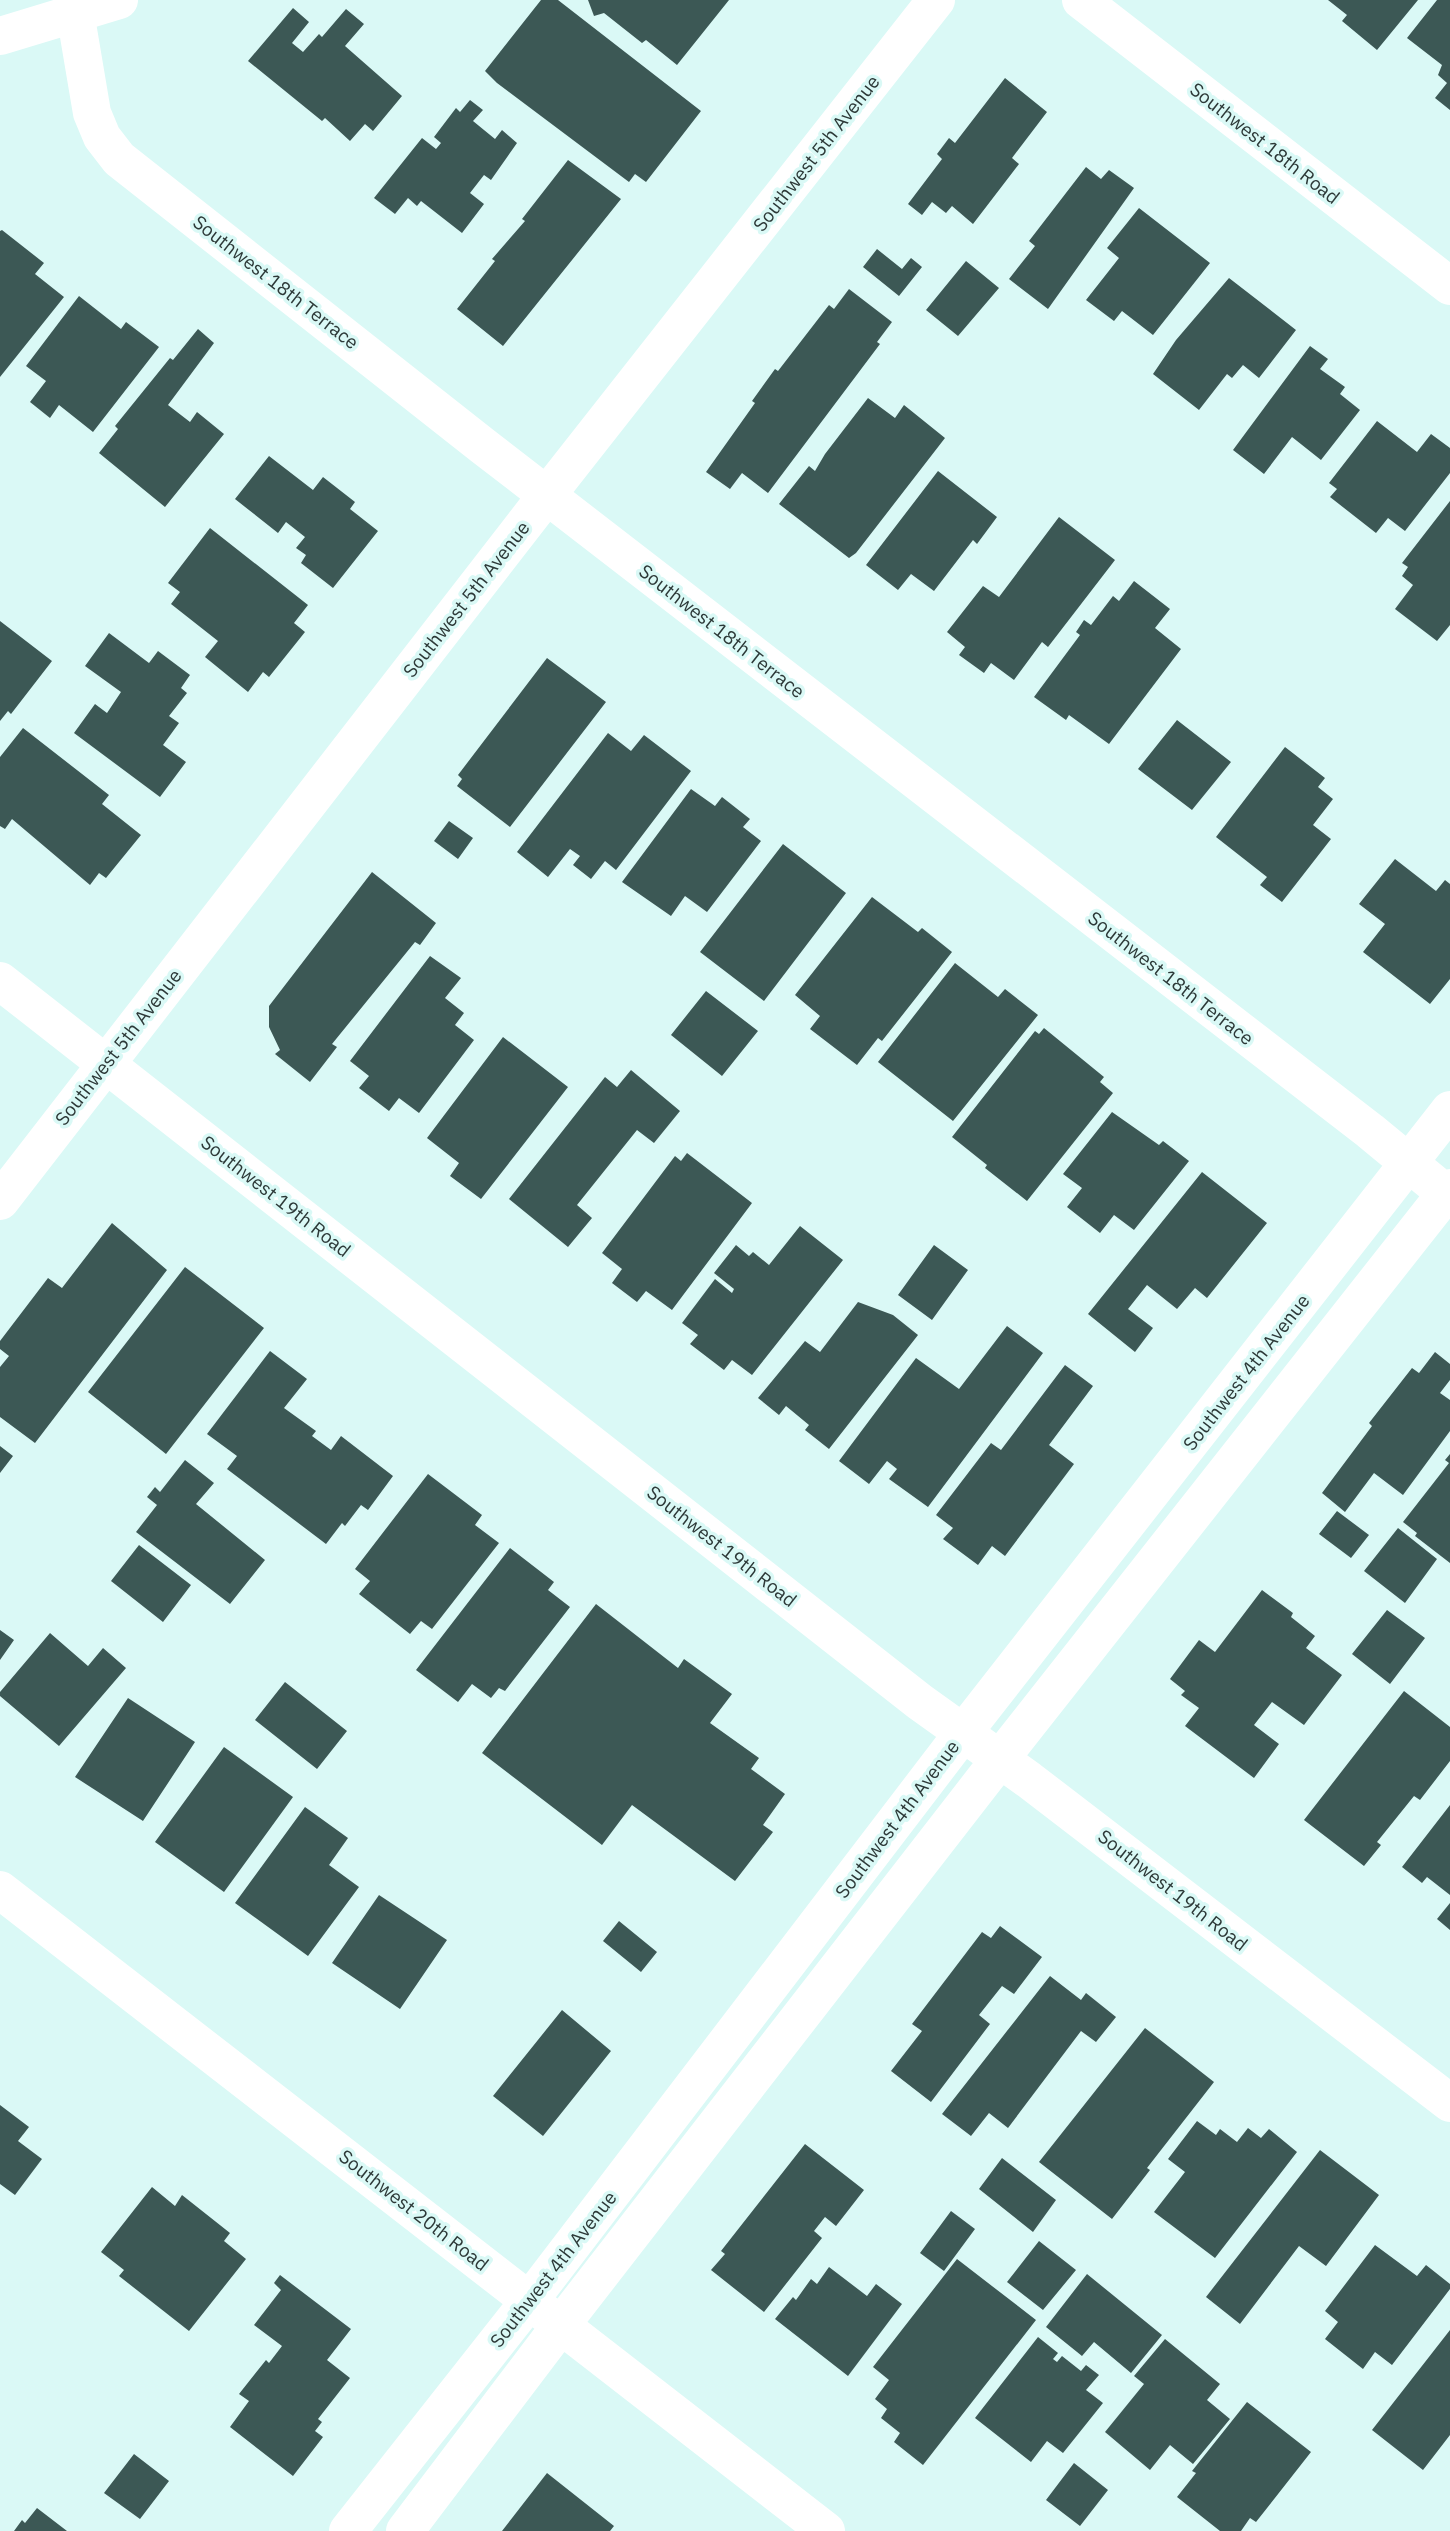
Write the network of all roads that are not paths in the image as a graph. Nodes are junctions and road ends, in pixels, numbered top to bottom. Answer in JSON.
{"nodes":[{"id":1,"x":119,"y":0,"type":"edge"},
{"id":2,"x":936,"y":0,"type":"edge"},
{"id":3,"x":1081,"y":0,"type":"edge"},
{"id":4,"x":74,"y":7,"type":"edge"},
{"id":5,"x":0,"y":36,"type":"edge"},
{"id":6,"x":1450,"y":286,"type":"edge"},
{"id":7,"x":547,"y":495,"type":"junction"},
{"id":8,"x":0,"y":981,"type":"edge"},
{"id":9,"x":106,"y":1063,"type":"junction"},
{"id":10,"x":1450,"y":1110,"type":"edge"},
{"id":11,"x":1408,"y":1165,"type":"junction"},
{"id":12,"x":1449,"y":1193,"type":"edge"},
{"id":13,"x":0,"y":1201,"type":"edge"},
{"id":14,"x":963,"y":1733,"type":"junction"},
{"id":15,"x":1000,"y":1759,"type":"junction"},
{"id":16,"x":0,"y":1890,"type":"edge"},
{"id":17,"x":1450,"y":2103,"type":"edge"},
{"id":18,"x":530,"y":2300,"type":"junction"},
{"id":19,"x":561,"y":2325,"type":"junction"},
{"id":20,"x":348,"y":2531,"type":"edge"},
{"id":21,"x":405,"y":2531,"type":"edge"},
{"id":22,"x":826,"y":2531,"type":"edge"}],
"edges":[{"from":1,"to":4,"type":"street"},
{"from":2,"to":7,"type":"street","name":"Southwest 5th Avenue"},
{"from":3,"to":6,"type":"street","name":"Southwest 18th Road"},
{"from":4,"to":5,"type":"street"},
{"from":4,"to":7,"type":"street","name":"Southwest 18th Terrace"},
{"from":7,"to":9,"type":"street","name":"Southwest 5th Avenue"},
{"from":7,"to":11,"type":"street","name":"Southwest 18th Terrace"},
{"from":8,"to":9,"type":"street","name":"Southwest 19th Road"},
{"from":9,"to":13,"type":"street","name":"Southwest 5th Avenue"},
{"from":9,"to":14,"type":"street","name":"Southwest 19th Road"},
{"from":10,"to":11,"type":"street","name":"Southwest 4th Avenue"},
{"from":11,"to":12,"type":"street","name":"Southwest 18th Terrace"},
{"from":11,"to":14,"type":"street","name":"Southwest 4th Avenue"},
{"from":12,"to":15,"type":"street"},
{"from":14,"to":15,"type":"street","name":"Southwest 19th Road"},
{"from":14,"to":18,"type":"street","name":"Southwest 4th Avenue"},
{"from":15,"to":17,"type":"street","name":"Southwest 19th Road"},
{"from":15,"to":19,"type":"street"},
{"from":16,"to":18,"type":"street","name":"Southwest 20th Road"},
{"from":18,"to":19,"type":"street","name":"Southwest 20th Road"},
{"from":18,"to":20,"type":"street","name":"Southwest 4th Avenue"},
{"from":19,"to":21,"type":"street"},
{"from":19,"to":22,"type":"street","name":"Southwest 20th Road"}]}
